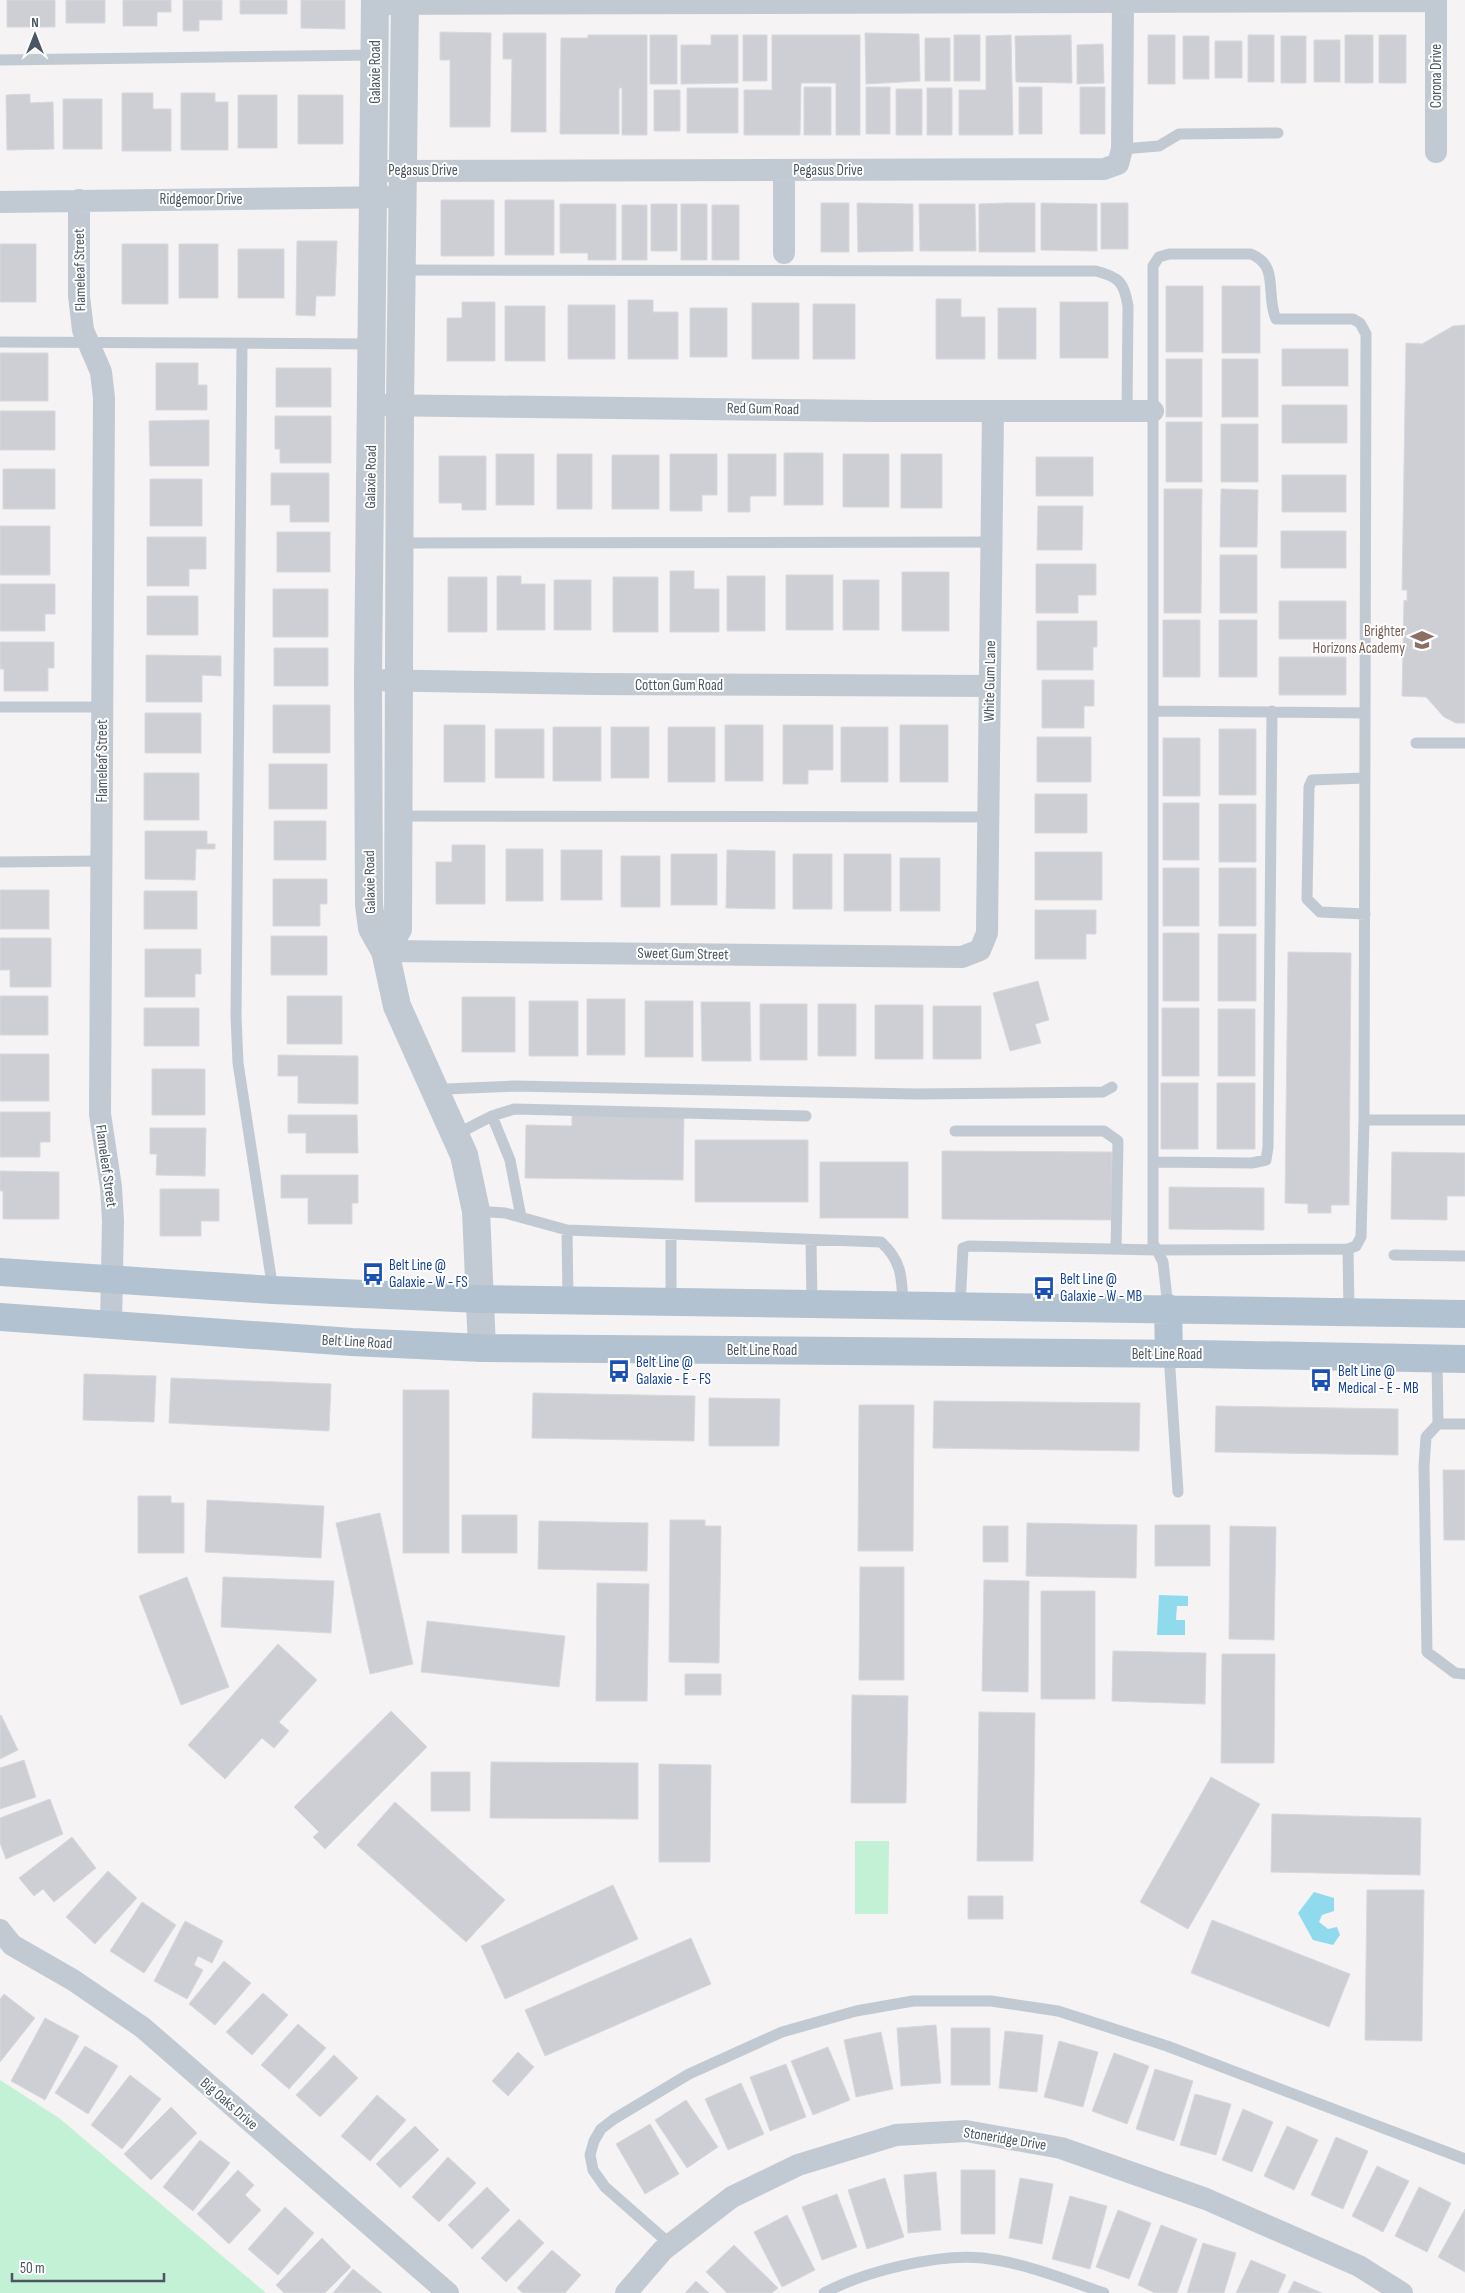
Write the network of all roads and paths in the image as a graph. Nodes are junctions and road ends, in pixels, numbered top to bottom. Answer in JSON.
{"nodes":[{"id":1,"x":1436,"y":0,"type":"edge"},
{"id":2,"x":879,"y":1,"type":"edge"},
{"id":3,"x":983,"y":1,"type":"edge"},
{"id":4,"x":1123,"y":1,"type":"junction"},
{"id":5,"x":375,"y":2,"type":"edge"},
{"id":6,"x":405,"y":2,"type":"edge"},
{"id":7,"x":375,"y":55,"type":"junction"},
{"id":8,"x":0,"y":60,"type":"edge"},
{"id":9,"x":1278,"y":133,"type":"dead end"},
{"id":10,"x":1122,"y":148,"type":"junction"},
{"id":11,"x":1436,"y":152,"type":"dead end"},
{"id":12,"x":403,"y":170,"type":"junction"},
{"id":13,"x":784,"y":170,"type":"junction"},
{"id":14,"x":375,"y":171,"type":"junction"},
{"id":15,"x":402,"y":197,"type":"junction"},
{"id":16,"x":374,"y":198,"type":"junction"},
{"id":17,"x":79,"y":200,"type":"junction"},
{"id":18,"x":0,"y":202,"type":"edge"},
{"id":19,"x":784,"y":253,"type":"dead end"},
{"id":20,"x":402,"y":270,"type":"junction"},
{"id":21,"x":0,"y":342,"type":"edge"},
{"id":22,"x":88,"y":342,"type":"junction"},
{"id":23,"x":242,"y":343,"type":"junction"},
{"id":24,"x":373,"y":344,"type":"junction"},
{"id":25,"x":372,"y":405,"type":"junction"},
{"id":26,"x":400,"y":406,"type":"junction"},
{"id":27,"x":993,"y":411,"type":"junction"},
{"id":28,"x":1127,"y":411,"type":"junction"},
{"id":29,"x":1153,"y":411,"type":"junction"},
{"id":30,"x":992,"y":542,"type":"junction"},
{"id":31,"x":399,"y":543,"type":"junction"},
{"id":32,"x":368,"y":680,"type":"junction"},
{"id":33,"x":398,"y":681,"type":"junction"},
{"id":34,"x":990,"y":686,"type":"junction"},
{"id":35,"x":0,"y":707,"type":"edge"},
{"id":36,"x":102,"y":707,"type":"junction"},
{"id":37,"x":1153,"y":711,"type":"junction"},
{"id":38,"x":1272,"y":711,"type":"junction"},
{"id":39,"x":1365,"y":713,"type":"junction"},
{"id":40,"x":1416,"y":742,"type":"dead end"},
{"id":41,"x":1465,"y":743,"type":"edge"},
{"id":42,"x":1365,"y":778,"type":"junction"},
{"id":43,"x":399,"y":816,"type":"junction"},
{"id":44,"x":989,"y":817,"type":"junction"},
{"id":45,"x":101,"y":861,"type":"junction"},
{"id":46,"x":0,"y":862,"type":"edge"},
{"id":47,"x":1365,"y":914,"type":"junction"},
{"id":48,"x":980,"y":950,"type":"joint"},
{"id":49,"x":386,"y":951,"type":"junction"},
{"id":50,"x":1112,"y":1087,"type":"dead end"},
{"id":51,"x":437,"y":1094,"type":"junction"},
{"id":52,"x":492,"y":1116,"type":"junction"},
{"id":53,"x":806,"y":1116,"type":"dead end"},
{"id":54,"x":1364,"y":1120,"type":"junction"},
{"id":55,"x":1465,"y":1120,"type":"edge"},
{"id":56,"x":955,"y":1130,"type":"dead end"},
{"id":57,"x":455,"y":1135,"type":"junction"},
{"id":58,"x":1152,"y":1162,"type":"junction"},
{"id":59,"x":476,"y":1211,"type":"junction"},
{"id":60,"x":521,"y":1218,"type":"junction"},
{"id":61,"x":567,"y":1230,"type":"junction"},
{"id":62,"x":670,"y":1234,"type":"junction"},
{"id":63,"x":811,"y":1240,"type":"junction"},
{"id":64,"x":1116,"y":1249,"type":"junction"},
{"id":65,"x":1348,"y":1249,"type":"junction"},
{"id":66,"x":1156,"y":1250,"type":"junction"},
{"id":67,"x":1394,"y":1255,"type":"dead end"},
{"id":68,"x":1465,"y":1256,"type":"edge"},
{"id":69,"x":0,"y":1272,"type":"edge"},
{"id":70,"x":112,"y":1278,"type":"junction"},
{"id":71,"x":273,"y":1290,"type":"junction"},
{"id":72,"x":479,"y":1299,"type":"junction"},
{"id":73,"x":568,"y":1300,"type":"junction"},
{"id":74,"x":670,"y":1302,"type":"junction"},
{"id":75,"x":812,"y":1305,"type":"junction"},
{"id":76,"x":904,"y":1306,"type":"junction"},
{"id":77,"x":960,"y":1307,"type":"junction"},
{"id":78,"x":1168,"y":1308,"type":"junction"},
{"id":79,"x":1349,"y":1312,"type":"junction"},
{"id":80,"x":1465,"y":1314,"type":"edge"},
{"id":81,"x":0,"y":1317,"type":"edge"},
{"id":82,"x":111,"y":1325,"type":"junction"},
{"id":83,"x":482,"y":1348,"type":"junction"},
{"id":84,"x":1169,"y":1354,"type":"junction"},
{"id":85,"x":1437,"y":1359,"type":"junction"},
{"id":86,"x":1465,"y":1359,"type":"edge"},
{"id":87,"x":1438,"y":1424,"type":"junction"},
{"id":88,"x":1465,"y":1424,"type":"edge"},
{"id":89,"x":1178,"y":1492,"type":"dead end"},
{"id":90,"x":1465,"y":1674,"type":"edge"},
{"id":91,"x":0,"y":1930,"type":"edge"},
{"id":92,"x":1465,"y":2159,"type":"edge"},
{"id":93,"x":670,"y":2245,"type":"junction"},
{"id":94,"x":448,"y":2293,"type":"edge"},
{"id":95,"x":626,"y":2293,"type":"edge"},
{"id":96,"x":824,"y":2293,"type":"edge"},
{"id":97,"x":1104,"y":2293,"type":"edge"},
{"id":98,"x":1402,"y":2293,"type":"edge"}],
"edges":[{"from":1,"to":4,"type":"street"},
{"from":1,"to":11,"type":"street","name":"Corona Drive"},
{"from":2,"to":3,"type":"street"},
{"from":2,"to":6,"type":"street"},
{"from":3,"to":4,"type":"street"},
{"from":4,"to":10,"type":"street"},
{"from":5,"to":6,"type":"street"},
{"from":5,"to":7,"type":"street","name":"Galaxie Road"},
{"from":6,"to":12,"type":"street","name":"Galaxie Road"},
{"from":7,"to":8,"type":"lane"},
{"from":7,"to":14,"type":"street","name":"Galaxie Road"},
{"from":9,"to":10,"type":"lane"},
{"from":10,"to":13,"type":"street","name":"Pegasus Drive"},
{"from":12,"to":13,"type":"street","name":"Pegasus Drive"},
{"from":12,"to":14,"type":"street","name":"Pegasus Drive"},
{"from":12,"to":15,"type":"street","name":"Galaxie Road"},
{"from":13,"to":19,"type":"street"},
{"from":14,"to":16,"type":"street","name":"Galaxie Road"},
{"from":15,"to":16,"type":"street","name":"Ridgemoor Drive"},
{"from":15,"to":20,"type":"street","name":"Galaxie Road"},
{"from":16,"to":17,"type":"street","name":"Ridgemoor Drive"},
{"from":16,"to":24,"type":"street","name":"Galaxie Road"},
{"from":17,"to":18,"type":"street","name":"Ridgemoor Drive"},
{"from":17,"to":22,"type":"street","name":"Flameleaf Street"},
{"from":20,"to":26,"type":"street","name":"Galaxie Road"},
{"from":20,"to":28,"type":"lane"},
{"from":21,"to":22,"type":"lane"},
{"from":22,"to":23,"type":"lane"},
{"from":22,"to":36,"type":"street","name":"Flameleaf Street"},
{"from":23,"to":24,"type":"lane"},
{"from":23,"to":71,"type":"lane"},
{"from":24,"to":25,"type":"street","name":"Galaxie Road"},
{"from":25,"to":26,"type":"street","name":"Red Gum Road"},
{"from":25,"to":32,"type":"street","name":"Galaxie Road"},
{"from":26,"to":27,"type":"street","name":"Red Gum Road"},
{"from":26,"to":31,"type":"street","name":"Galaxie Road"},
{"from":27,"to":28,"type":"street","name":"Red Gum Road"},
{"from":27,"to":30,"type":"street","name":"White Gum Lane"},
{"from":28,"to":29,"type":"street","name":"Red Gum Road"},
{"from":29,"to":37,"type":"lane"},
{"from":29,"to":39,"type":"lane"},
{"from":30,"to":31,"type":"lane"},
{"from":30,"to":34,"type":"street","name":"White Gum Lane"},
{"from":31,"to":33,"type":"street","name":"Galaxie Road"},
{"from":32,"to":33,"type":"street","name":"Cotton Gum Road"},
{"from":32,"to":49,"type":"street","name":"Galaxie Road"},
{"from":33,"to":34,"type":"street","name":"Cotton Gum Road"},
{"from":33,"to":43,"type":"street","name":"Galaxie Road"},
{"from":34,"to":44,"type":"street","name":"White Gum Lane"},
{"from":35,"to":36,"type":"lane"},
{"from":36,"to":45,"type":"street","name":"Flameleaf Street"},
{"from":37,"to":38,"type":"lane"},
{"from":37,"to":58,"type":"lane"},
{"from":38,"to":39,"type":"lane"},
{"from":38,"to":58,"type":"lane"},
{"from":39,"to":42,"type":"lane"},
{"from":40,"to":41,"type":"lane"},
{"from":42,"to":47,"type":"lane"},
{"from":42,"to":47,"type":"lane"},
{"from":43,"to":44,"type":"lane"},
{"from":43,"to":49,"type":"street","name":"Galaxie Road"},
{"from":44,"to":48,"type":"street","name":"White Gum Lane"},
{"from":45,"to":46,"type":"lane"},
{"from":45,"to":70,"type":"street","name":"Flameleaf Street"},
{"from":47,"to":54,"type":"lane"},
{"from":48,"to":49,"type":"street","name":"Sweet Gum Street"},
{"from":49,"to":51,"type":"street","name":"Galaxie Road"},
{"from":50,"to":51,"type":"lane"},
{"from":51,"to":57,"type":"street","name":"Galaxie Road"},
{"from":52,"to":53,"type":"lane"},
{"from":52,"to":57,"type":"lane"},
{"from":52,"to":60,"type":"lane"},
{"from":54,"to":55,"type":"lane"},
{"from":54,"to":65,"type":"lane"},
{"from":56,"to":64,"type":"lane"},
{"from":57,"to":59,"type":"street","name":"Galaxie Road"},
{"from":58,"to":66,"type":"lane"},
{"from":59,"to":60,"type":"lane"},
{"from":59,"to":72,"type":"street","name":"Galaxie Road"},
{"from":60,"to":61,"type":"lane"},
{"from":61,"to":62,"type":"lane"},
{"from":61,"to":73,"type":"lane"},
{"from":62,"to":63,"type":"lane"},
{"from":62,"to":74,"type":"lane"},
{"from":63,"to":75,"type":"lane"},
{"from":63,"to":76,"type":"lane"},
{"from":64,"to":66,"type":"lane"},
{"from":64,"to":77,"type":"lane"},
{"from":65,"to":66,"type":"lane"},
{"from":65,"to":79,"type":"lane"},
{"from":66,"to":78,"type":"lane"},
{"from":67,"to":68,"type":"lane"},
{"from":69,"to":70,"type":"main road"},
{"from":70,"to":71,"type":"main road"},
{"from":70,"to":82,"type":"street","name":"Flameleaf Street"},
{"from":71,"to":72,"type":"main road"},
{"from":72,"to":73,"type":"main road"},
{"from":72,"to":83,"type":"street","name":"Galaxie Road"},
{"from":73,"to":74,"type":"main road"},
{"from":74,"to":75,"type":"main road"},
{"from":75,"to":76,"type":"main road"},
{"from":76,"to":77,"type":"main road"},
{"from":77,"to":78,"type":"main road"},
{"from":78,"to":79,"type":"main road"},
{"from":78,"to":84,"type":"main road"},
{"from":79,"to":80,"type":"main road"},
{"from":81,"to":82,"type":"main road","name":"Belt Line Road"},
{"from":82,"to":83,"type":"main road","name":"Belt Line Road"},
{"from":83,"to":84,"type":"main road","name":"Belt Line Road"},
{"from":84,"to":85,"type":"main road","name":"Belt Line Road"},
{"from":84,"to":89,"type":"lane"},
{"from":85,"to":86,"type":"main road","name":"Belt Line Road"},
{"from":85,"to":87,"type":"lane"},
{"from":87,"to":88,"type":"lane"},
{"from":87,"to":90,"type":"lane"},
{"from":91,"to":94,"type":"street","name":"Big Oaks Drive"},
{"from":92,"to":93,"type":"lane"},
{"from":93,"to":95,"type":"street","name":"Stoneridge Drive"},
{"from":93,"to":98,"type":"street","name":"Stoneridge Drive"},
{"from":96,"to":97,"type":"lane"}]}
